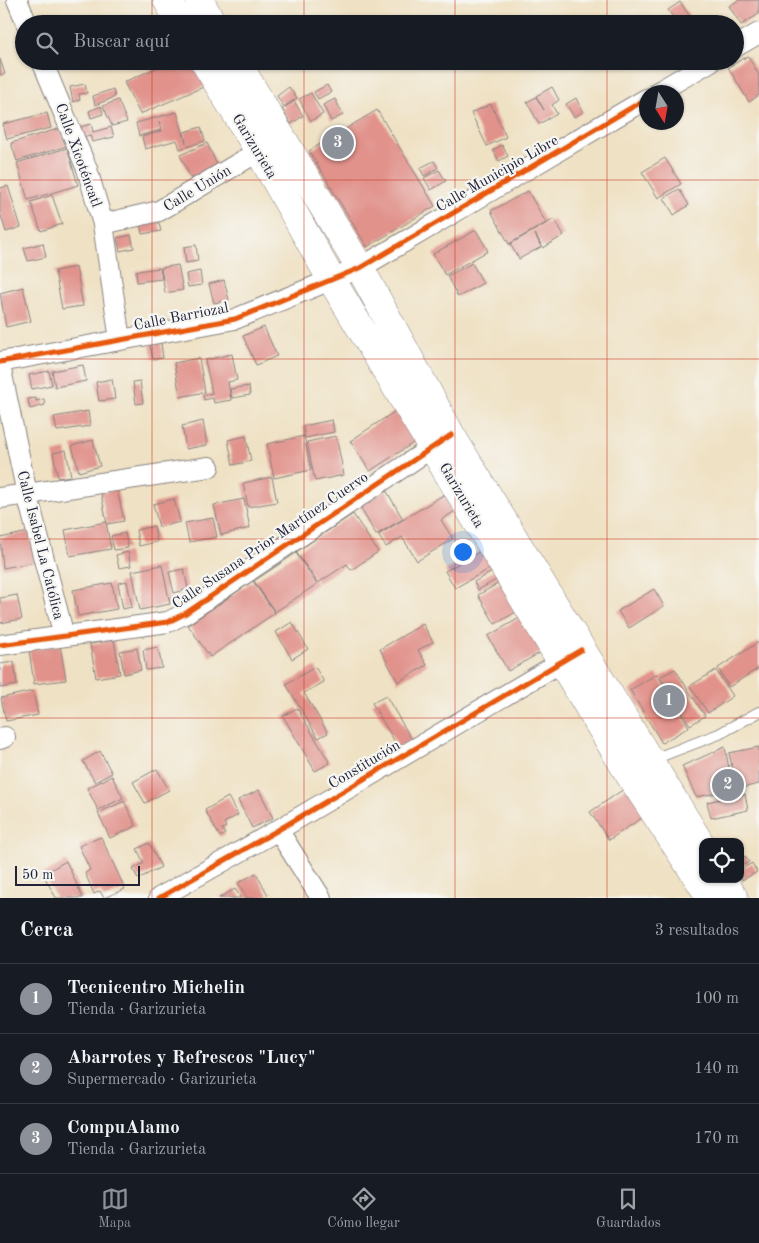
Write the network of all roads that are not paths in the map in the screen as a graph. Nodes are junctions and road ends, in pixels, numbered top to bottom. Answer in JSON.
{"nodes":[{"id":1,"x":17,"y":0,"type":"edge"},
{"id":2,"x":167,"y":0,"type":"edge"},
{"id":3,"x":199,"y":0,"type":"edge"},
{"id":4,"x":23,"y":15,"type":"edge"},
{"id":5,"x":176,"y":15,"type":"edge"},
{"id":6,"x":208,"y":15,"type":"edge"},
{"id":7,"x":759,"y":33,"type":"edge"},
{"id":8,"x":744,"y":42,"type":"edge"},
{"id":9,"x":46,"y":70,"type":"edge"},
{"id":10,"x":210,"y":70,"type":"edge"},
{"id":11,"x":241,"y":70,"type":"edge"},
{"id":12,"x":696,"y":70,"type":"edge"},
{"id":13,"x":670,"y":85,"type":"edge"},
{"id":14,"x":639,"y":103,"type":"edge"},
{"id":15,"x":259,"y":151,"type":"junction"},
{"id":16,"x":103,"y":224,"type":"junction"},
{"id":17,"x":360,"y":268,"type":"junction"},
{"id":18,"x":331,"y":279,"type":"junction"},
{"id":19,"x":120,"y":340,"type":"junction"},
{"id":20,"x":0,"y":364,"type":"edge"},
{"id":21,"x":442,"y":441,"type":"junction"},
{"id":22,"x":209,"y":467,"type":"dead end"},
{"id":23,"x":27,"y":494,"type":"junction"},
{"id":24,"x":0,"y":498,"type":"edge"},
{"id":25,"x":64,"y":636,"type":"junction"},
{"id":26,"x":0,"y":645,"type":"edge"},
{"id":27,"x":572,"y":655,"type":"junction"},
{"id":28,"x":759,"y":712,"type":"edge"},
{"id":29,"x":639,"y":767,"type":"junction"},
{"id":30,"x":278,"y":830,"type":"junction"},
{"id":31,"x":699,"y":843,"type":"edge"},
{"id":32,"x":725,"y":883,"type":"edge"},
{"id":33,"x":159,"y":898,"type":"edge"},
{"id":34,"x":321,"y":898,"type":"edge"},
{"id":35,"x":711,"y":898,"type":"edge"},
{"id":36,"x":734,"y":898,"type":"edge"}],
"edges":[{"from":1,"to":4,"type":"street"},
{"from":2,"to":5,"type":"main road"},
{"from":3,"to":6,"type":"main road"},
{"from":7,"to":8,"type":"street"},
{"from":9,"to":16,"type":"street","name":"Calle Xicoténcatl"},
{"from":10,"to":15,"type":"main road","name":"Garizurieta"},
{"from":11,"to":17,"type":"main road","name":"Garizurieta"},
{"from":12,"to":13,"type":"street"},
{"from":14,"to":17,"type":"street","name":"Calle Municipio Libre"},
{"from":15,"to":16,"type":"street","name":"Calle Unión"},
{"from":15,"to":18,"type":"main road","name":"Garizurieta"},
{"from":16,"to":19,"type":"street","name":"Calle Xicoténcatl"},
{"from":17,"to":18,"type":"street","name":"Calle Barriozal"},
{"from":17,"to":21,"type":"main road","name":"Garizurieta"},
{"from":18,"to":19,"type":"street","name":"Calle Barriozal"},
{"from":18,"to":21,"type":"main road","name":"Garizurieta"},
{"from":19,"to":20,"type":"street","name":"Calle Barriozal"},
{"from":20,"to":23,"type":"street","name":"Calle Isabel La Católica"},
{"from":21,"to":25,"type":"street","name":"Calle Susana Prior Martínez Cuervo"},
{"from":21,"to":27,"type":"main road","name":"Garizurieta"},
{"from":22,"to":23,"type":"street"},
{"from":23,"to":24,"type":"street"},
{"from":23,"to":25,"type":"street","name":"Calle Isabel La Católica"},
{"from":25,"to":26,"type":"street","name":"Calle Susana Prior Martínez Cuervo"},
{"from":27,"to":29,"type":"main road","name":"Garizurieta"},
{"from":27,"to":30,"type":"street","name":"Constitución"},
{"from":28,"to":29,"type":"lane"},
{"from":29,"to":31,"type":"main road","name":"Garizurieta"},
{"from":29,"to":35,"type":"main road","name":"Garizurieta"},
{"from":30,"to":33,"type":"street","name":"Constitución"},
{"from":30,"to":34,"type":"street"},
{"from":32,"to":36,"type":"main road"}]}
